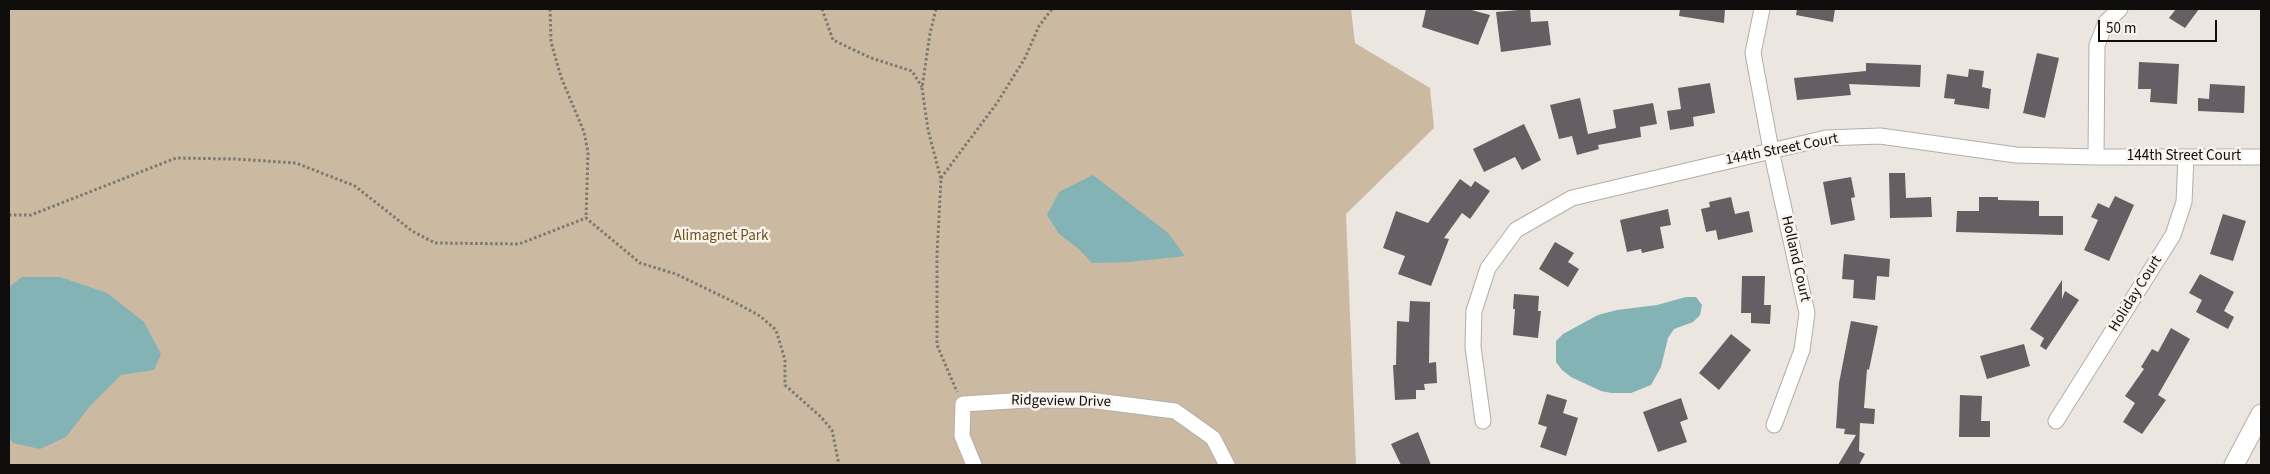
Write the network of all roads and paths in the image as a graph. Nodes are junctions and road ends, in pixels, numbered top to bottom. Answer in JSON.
{"nodes":[{"id":1,"x":550,"y":9,"type":"edge"},
{"id":2,"x":822,"y":9,"type":"edge"},
{"id":3,"x":936,"y":9,"type":"edge"},
{"id":4,"x":1052,"y":9,"type":"edge"},
{"id":5,"x":1762,"y":9,"type":"edge"},
{"id":6,"x":2120,"y":9,"type":"edge"},
{"id":7,"x":922,"y":88,"type":"junction"},
{"id":8,"x":1770,"y":150,"type":"junction"},
{"id":9,"x":2096,"y":157,"type":"junction"},
{"id":10,"x":2186,"y":157,"type":"junction"},
{"id":11,"x":2261,"y":157,"type":"edge"},
{"id":12,"x":941,"y":179,"type":"junction"},
{"id":13,"x":9,"y":215,"type":"edge"},
{"id":14,"x":586,"y":218,"type":"junction"},
{"id":15,"x":963,"y":404,"type":"junction"},
{"id":16,"x":2261,"y":414,"type":"edge"},
{"id":17,"x":1483,"y":421,"type":"dead end"},
{"id":18,"x":2056,"y":421,"type":"dead end"},
{"id":19,"x":1774,"y":424,"type":"dead end"},
{"id":20,"x":839,"y":465,"type":"edge"},
{"id":21,"x":974,"y":465,"type":"edge"},
{"id":22,"x":1227,"y":465,"type":"edge"},
{"id":23,"x":2234,"y":465,"type":"edge"}],
"edges":[{"from":1,"to":14,"type":"path"},
{"from":2,"to":7,"type":"path"},
{"from":3,"to":7,"type":"path"},
{"from":4,"to":12,"type":"path"},
{"from":5,"to":8,"type":"street","name":"Holland Court"},
{"from":6,"to":9,"type":"street"},
{"from":7,"to":12,"type":"path"},
{"from":8,"to":9,"type":"street","name":"144th Street Court"},
{"from":8,"to":17,"type":"street","name":"144th Street Court"},
{"from":8,"to":19,"type":"street","name":"Holland Court"},
{"from":9,"to":10,"type":"street","name":"144th Street Court"},
{"from":10,"to":11,"type":"street","name":"144th Street Court"},
{"from":10,"to":18,"type":"street","name":"Holiday Court"},
{"from":12,"to":15,"type":"path"},
{"from":13,"to":14,"type":"path"},
{"from":14,"to":20,"type":"path"},
{"from":15,"to":21,"type":"street"},
{"from":15,"to":22,"type":"street","name":"Ridgeview Drive"},
{"from":16,"to":23,"type":"street"}]}
